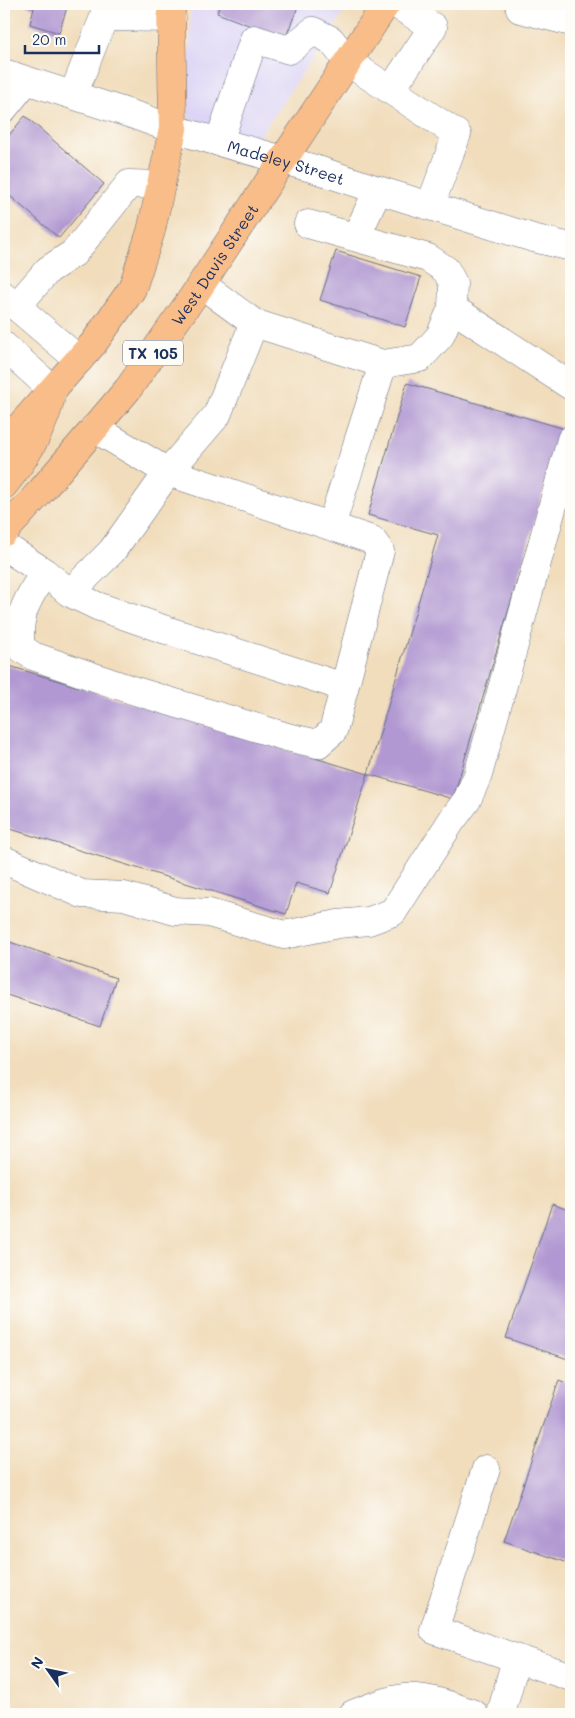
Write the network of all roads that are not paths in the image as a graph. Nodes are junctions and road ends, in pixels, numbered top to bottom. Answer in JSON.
{"nodes":[{"id":1,"x":386,"y":4,"type":"edge"},
{"id":2,"x":396,"y":4,"type":"edge"},
{"id":3,"x":518,"y":6,"type":"edge"},
{"id":4,"x":104,"y":10,"type":"edge"},
{"id":5,"x":171,"y":11,"type":"edge"},
{"id":6,"x":569,"y":20,"type":"edge"},
{"id":7,"x":348,"y":62,"type":"junction"},
{"id":8,"x":15,"y":77,"type":"edge"},
{"id":9,"x":391,"y":90,"type":"junction"},
{"id":10,"x":73,"y":96,"type":"junction"},
{"id":11,"x":4,"y":108,"type":"edge"},
{"id":12,"x":173,"y":129,"type":"junction"},
{"id":13,"x":219,"y":142,"type":"junction"},
{"id":14,"x":284,"y":160,"type":"junction"},
{"id":15,"x":161,"y":185,"type":"junction"},
{"id":16,"x":378,"y":190,"type":"junction"},
{"id":17,"x":430,"y":206,"type":"junction"},
{"id":18,"x":308,"y":224,"type":"dead end"},
{"id":19,"x":356,"y":237,"type":"junction"},
{"id":20,"x":571,"y":247,"type":"edge"},
{"id":21,"x":201,"y":284,"type":"junction"},
{"id":22,"x":10,"y":302,"type":"edge"},
{"id":23,"x":452,"y":308,"type":"junction"},
{"id":24,"x":254,"y":323,"type":"junction"},
{"id":25,"x":4,"y":346,"type":"edge"},
{"id":26,"x":79,"y":360,"type":"junction"},
{"id":27,"x":382,"y":364,"type":"junction"},
{"id":28,"x":571,"y":386,"type":"edge"},
{"id":29,"x":53,"y":390,"type":"junction"},
{"id":30,"x":94,"y":428,"type":"junction"},
{"id":31,"x":571,"y":440,"type":"edge"},
{"id":32,"x":4,"y":444,"type":"edge"},
{"id":33,"x":168,"y":472,"type":"junction"},
{"id":34,"x":4,"y":485,"type":"edge"},
{"id":35,"x":331,"y":526,"type":"junction"},
{"id":36,"x":4,"y":532,"type":"edge"},
{"id":37,"x":4,"y":546,"type":"edge"},
{"id":38,"x":44,"y":572,"type":"junction"},
{"id":39,"x":70,"y":593,"type":"junction"},
{"id":40,"x":13,"y":652,"type":"edge"},
{"id":41,"x":344,"y":687,"type":"junction"},
{"id":42,"x":4,"y":860,"type":"edge"},
{"id":43,"x":486,"y":1469,"type":"dead end"},
{"id":44,"x":516,"y":1659,"type":"junction"},
{"id":45,"x":571,"y":1677,"type":"edge"},
{"id":46,"x":353,"y":1714,"type":"edge"},
{"id":47,"x":474,"y":1714,"type":"edge"},
{"id":48,"x":501,"y":1714,"type":"edge"}],
"edges":[{"from":1,"to":7,"type":"main road","name":"West Davis Street","number":"TX 105"},
{"from":2,"to":9,"type":"street"},
{"from":3,"to":6,"type":"street"},
{"from":4,"to":5,"type":"street"},
{"from":4,"to":10,"type":"street"},
{"from":5,"to":12,"type":"main road","number":"TX 105"},
{"from":7,"to":9,"type":"street"},
{"from":7,"to":13,"type":"street"},
{"from":7,"to":14,"type":"main road","name":"West Davis Street","number":"TX 105"},
{"from":8,"to":10,"type":"street","name":"Madeley Street"},
{"from":8,"to":11,"type":"street"},
{"from":9,"to":17,"type":"street"},
{"from":10,"to":12,"type":"street","name":"Madeley Street"},
{"from":12,"to":13,"type":"street","name":"Madeley Street"},
{"from":12,"to":15,"type":"main road","number":"TX 105"},
{"from":13,"to":14,"type":"street","name":"Madeley Street"},
{"from":14,"to":16,"type":"street","name":"Madeley Street"},
{"from":14,"to":21,"type":"main road","name":"West Davis Street","number":"TX 105"},
{"from":15,"to":22,"type":"street"},
{"from":15,"to":26,"type":"main road","number":"TX 105"},
{"from":16,"to":17,"type":"street","name":"Madeley Street"},
{"from":16,"to":19,"type":"street"},
{"from":17,"to":20,"type":"street","name":"Madeley Street"},
{"from":18,"to":19,"type":"street"},
{"from":19,"to":23,"type":"street"},
{"from":21,"to":24,"type":"street"},
{"from":21,"to":30,"type":"main road","name":"West Davis Street","number":"TX 105"},
{"from":22,"to":26,"type":"street"},
{"from":23,"to":27,"type":"street"},
{"from":23,"to":28,"type":"street"},
{"from":24,"to":27,"type":"street"},
{"from":24,"to":33,"type":"street"},
{"from":25,"to":29,"type":"street"},
{"from":26,"to":29,"type":"main road","number":"TX 105"},
{"from":27,"to":35,"type":"street"},
{"from":29,"to":32,"type":"main road","number":"TX 105"},
{"from":29,"to":34,"type":"main road"},
{"from":30,"to":33,"type":"street"},
{"from":30,"to":36,"type":"main road","name":"West Davis Street","number":"TX 105"},
{"from":31,"to":42,"type":"street"},
{"from":33,"to":35,"type":"street"},
{"from":33,"to":39,"type":"street"},
{"from":35,"to":41,"type":"street"},
{"from":37,"to":38,"type":"street"},
{"from":38,"to":39,"type":"street"},
{"from":38,"to":40,"type":"street"},
{"from":39,"to":41,"type":"street"},
{"from":40,"to":41,"type":"street"},
{"from":43,"to":44,"type":"street"},
{"from":44,"to":45,"type":"street"},
{"from":44,"to":48,"type":"street"},
{"from":46,"to":47,"type":"street"}]}
